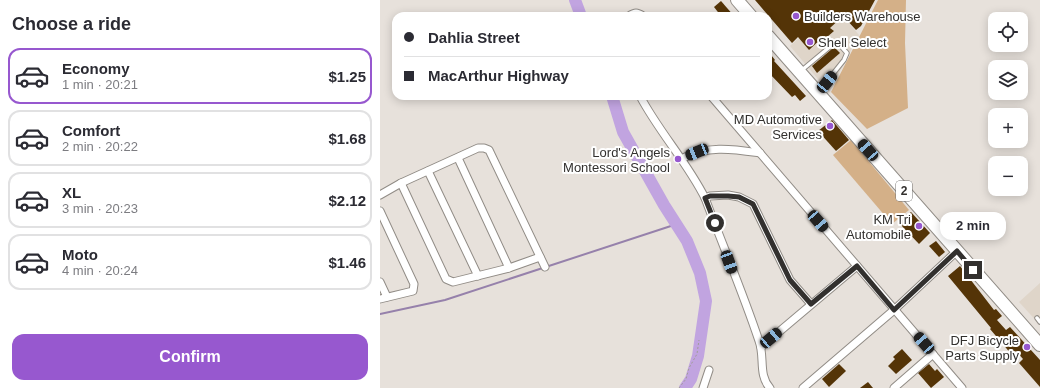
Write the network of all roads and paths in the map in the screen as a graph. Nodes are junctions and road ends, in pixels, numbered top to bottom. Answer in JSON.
{"nodes":[{"id":1,"x":737,"y":0,"type":"edge"},
{"id":2,"x":748,"y":12,"type":"edge"},
{"id":3,"x":772,"y":40,"type":"edge"},
{"id":4,"x":800,"y":72,"type":"junction"},
{"id":5,"x":818,"y":92,"type":"junction"},
{"id":6,"x":642,"y":100,"type":"edge"},
{"id":7,"x":714,"y":100,"type":"edge"},
{"id":8,"x":760,"y":153,"type":"junction"},
{"id":9,"x":458,"y":158,"type":"junction"},
{"id":10,"x":681,"y":159,"type":"junction"},
{"id":11,"x":428,"y":171,"type":"junction"},
{"id":12,"x":401,"y":184,"type":"junction"},
{"id":13,"x":380,"y":195,"type":"edge"},
{"id":14,"x":705,"y":198,"type":"junction"},
{"id":15,"x":380,"y":211,"type":"edge"},
{"id":16,"x":957,"y":251,"type":"junction"},
{"id":17,"x":540,"y":257,"type":"junction"},
{"id":18,"x":545,"y":266,"type":"dead end"},
{"id":19,"x":857,"y":266,"type":"junction"},
{"id":20,"x":509,"y":268,"type":"junction"},
{"id":21,"x":478,"y":276,"type":"junction"},
{"id":22,"x":380,"y":282,"type":"edge"},
{"id":23,"x":384,"y":298,"type":"edge"},
{"id":24,"x":811,"y":304,"type":"junction"},
{"id":25,"x":894,"y":310,"type":"junction"},
{"id":26,"x":1037,"y":318,"type":"dead end"},
{"id":27,"x":1040,"y":322,"type":"edge"},
{"id":28,"x":699,"y":340,"type":"dead end"},
{"id":29,"x":1039,"y":343,"type":"edge"},
{"id":30,"x":761,"y":347,"type":"junction"},
{"id":31,"x":933,"y":354,"type":"junction"},
{"id":32,"x":709,"y":370,"type":"dead end"},
{"id":33,"x":679,"y":388,"type":"edge"},
{"id":34,"x":703,"y":388,"type":"edge"},
{"id":35,"x":770,"y":388,"type":"edge"},
{"id":36,"x":803,"y":388,"type":"edge"},
{"id":37,"x":894,"y":388,"type":"edge"},
{"id":38,"x":962,"y":388,"type":"edge"}],
"edges":[{"from":1,"to":2,"type":"highway"},
{"from":3,"to":4,"type":"highway","number":"2"},
{"from":4,"to":5,"type":"highway","number":"2"},
{"from":4,"to":5,"type":"lane"},
{"from":5,"to":16,"type":"highway","number":"2"},
{"from":6,"to":10,"type":"street"},
{"from":7,"to":8,"type":"street"},
{"from":8,"to":10,"type":"street"},
{"from":8,"to":19,"type":"street"},
{"from":9,"to":11,"type":"street"},
{"from":9,"to":17,"type":"street"},
{"from":9,"to":20,"type":"street"},
{"from":10,"to":14,"type":"street"},
{"from":11,"to":12,"type":"street"},
{"from":11,"to":21,"type":"street"},
{"from":12,"to":13,"type":"street"},
{"from":12,"to":21,"type":"street"},
{"from":14,"to":24,"type":"street"},
{"from":14,"to":30,"type":"street"},
{"from":15,"to":23,"type":"street"},
{"from":16,"to":25,"type":"street"},
{"from":16,"to":29,"type":"highway","number":"2"},
{"from":17,"to":18,"type":"street"},
{"from":17,"to":20,"type":"street"},
{"from":19,"to":24,"type":"street"},
{"from":19,"to":25,"type":"street"},
{"from":20,"to":21,"type":"street"},
{"from":22,"to":23,"type":"street"},
{"from":24,"to":30,"type":"street"},
{"from":25,"to":31,"type":"street"},
{"from":25,"to":36,"type":"street"},
{"from":26,"to":27,"type":"lane"},
{"from":28,"to":33,"type":"path"},
{"from":30,"to":35,"type":"street"},
{"from":31,"to":37,"type":"street"},
{"from":31,"to":38,"type":"street"},
{"from":32,"to":34,"type":"street"}]}
